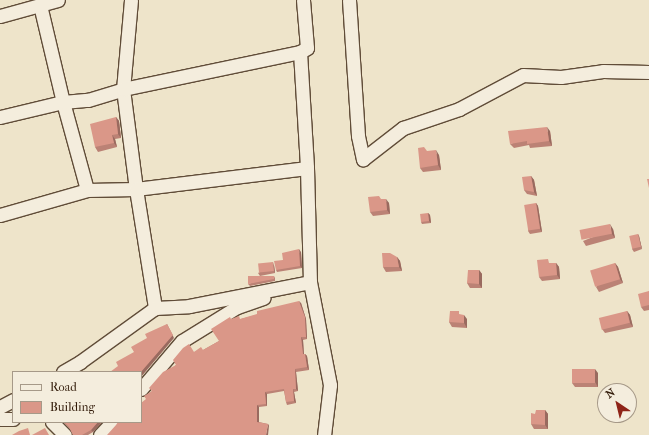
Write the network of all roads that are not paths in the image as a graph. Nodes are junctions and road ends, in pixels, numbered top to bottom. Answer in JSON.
{"nodes":[{"id":1,"x":58,"y":0,"type":"edge"},
{"id":2,"x":131,"y":0,"type":"edge"},
{"id":3,"x":302,"y":0,"type":"edge"},
{"id":4,"x":349,"y":0,"type":"edge"},
{"id":5,"x":40,"y":5,"type":"junction"},
{"id":6,"x":0,"y":16,"type":"edge"},
{"id":7,"x":300,"y":52,"type":"junction"},
{"id":8,"x":649,"y":72,"type":"edge"},
{"id":9,"x":123,"y":89,"type":"junction"},
{"id":10,"x":63,"y":102,"type":"junction"},
{"id":11,"x":0,"y":117,"type":"edge"},
{"id":12,"x":308,"y":168,"type":"junction"},
{"id":13,"x":136,"y":189,"type":"junction"},
{"id":14,"x":87,"y":190,"type":"junction"},
{"id":15,"x":0,"y":215,"type":"edge"},
{"id":16,"x":310,"y":282,"type":"junction"},
{"id":17,"x":155,"y":308,"type":"junction"},
{"id":18,"x":65,"y":371,"type":"edge"},
{"id":19,"x":142,"y":388,"type":"edge"},
{"id":20,"x":12,"y":401,"type":"edge"},
{"id":21,"x":0,"y":407,"type":"edge"},
{"id":22,"x":0,"y":419,"type":"edge"},
{"id":23,"x":12,"y":419,"type":"edge"},
{"id":24,"x":53,"y":423,"type":"edge"},
{"id":25,"x":111,"y":423,"type":"edge"},
{"id":26,"x":65,"y":435,"type":"edge"},
{"id":27,"x":100,"y":435,"type":"edge"},
{"id":28,"x":324,"y":435,"type":"edge"}],
"edges":[{"from":1,"to":5,"type":"street"},
{"from":2,"to":9,"type":"street"},
{"from":3,"to":7,"type":"street"},
{"from":4,"to":8,"type":"street"},
{"from":5,"to":6,"type":"street"},
{"from":5,"to":10,"type":"street"},
{"from":7,"to":9,"type":"street"},
{"from":7,"to":12,"type":"street"},
{"from":9,"to":10,"type":"street"},
{"from":9,"to":13,"type":"street"},
{"from":10,"to":11,"type":"street"},
{"from":10,"to":14,"type":"street"},
{"from":12,"to":13,"type":"street"},
{"from":12,"to":16,"type":"street"},
{"from":13,"to":14,"type":"street"},
{"from":13,"to":17,"type":"street"},
{"from":14,"to":15,"type":"street"},
{"from":16,"to":17,"type":"street"},
{"from":16,"to":19,"type":"street"},
{"from":16,"to":28,"type":"street"},
{"from":17,"to":18,"type":"street"},
{"from":20,"to":21,"type":"street"},
{"from":22,"to":23,"type":"street"},
{"from":24,"to":26,"type":"street"},
{"from":25,"to":27,"type":"street"}]}
